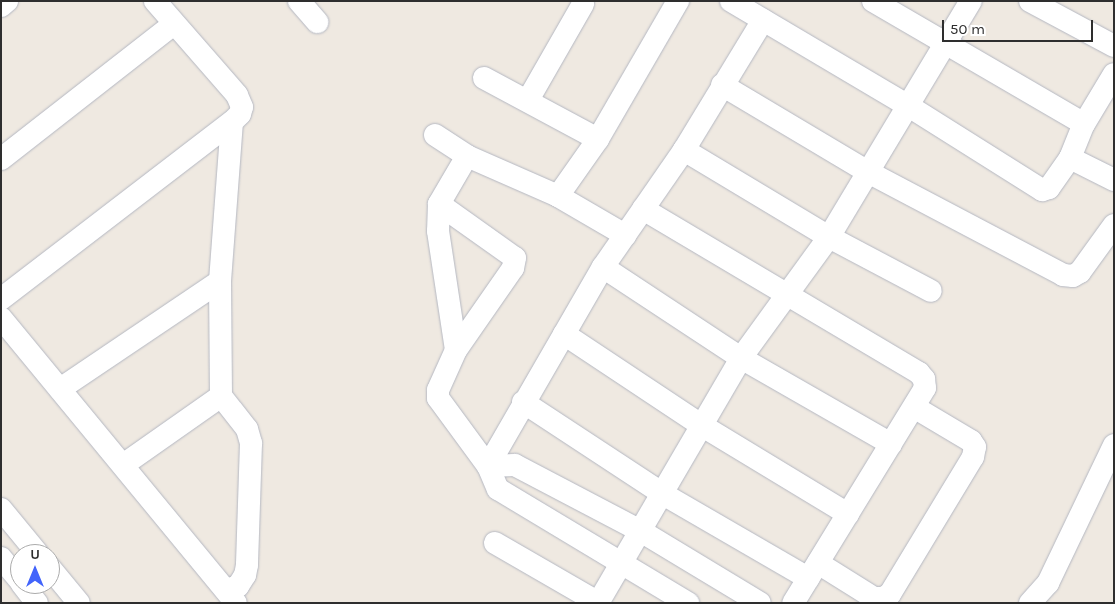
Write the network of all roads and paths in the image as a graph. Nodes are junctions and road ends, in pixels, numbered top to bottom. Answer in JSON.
{"nodes":[{"id":1,"x":7,"y":1,"type":"edge"},
{"id":2,"x":155,"y":1,"type":"edge"},
{"id":3,"x":299,"y":1,"type":"edge"},
{"id":4,"x":678,"y":1,"type":"edge"},
{"id":5,"x":731,"y":1,"type":"edge"},
{"id":6,"x":873,"y":1,"type":"edge"},
{"id":7,"x":971,"y":1,"type":"edge"},
{"id":8,"x":1030,"y":1,"type":"edge"},
{"id":9,"x":583,"y":4,"type":"dead end"},
{"id":10,"x":1,"y":6,"type":"edge"},
{"id":11,"x":764,"y":20,"type":"junction"},
{"id":12,"x":317,"y":22,"type":"dead end"},
{"id":13,"x":174,"y":24,"type":"junction"},
{"id":14,"x":944,"y":44,"type":"junction"},
{"id":15,"x":1114,"y":46,"type":"edge"},
{"id":16,"x":1114,"y":74,"type":"edge"},
{"id":17,"x":484,"y":78,"type":"dead end"},
{"id":18,"x":722,"y":85,"type":"junction"},
{"id":19,"x":528,"y":100,"type":"junction"},
{"id":20,"x":907,"y":105,"type":"junction"},
{"id":21,"x":232,"y":122,"type":"junction"},
{"id":22,"x":1084,"y":124,"type":"junction"},
{"id":23,"x":435,"y":135,"type":"dead end"},
{"id":24,"x":598,"y":139,"type":"junction"},
{"id":25,"x":684,"y":150,"type":"junction"},
{"id":26,"x":467,"y":156,"type":"junction"},
{"id":27,"x":1070,"y":158,"type":"junction"},
{"id":28,"x":1,"y":159,"type":"edge"},
{"id":29,"x":868,"y":172,"type":"junction"},
{"id":30,"x":1114,"y":180,"type":"edge"},
{"id":31,"x":558,"y":196,"type":"junction"},
{"id":32,"x":439,"y":204,"type":"junction"},
{"id":33,"x":643,"y":209,"type":"junction"},
{"id":34,"x":1114,"y":225,"type":"edge"},
{"id":35,"x":625,"y":235,"type":"junction"},
{"id":36,"x":828,"y":237,"type":"junction"},
{"id":37,"x":603,"y":267,"type":"junction"},
{"id":38,"x":220,"y":281,"type":"junction"},
{"id":39,"x":931,"y":291,"type":"dead end"},
{"id":40,"x":786,"y":294,"type":"junction"},
{"id":41,"x":1,"y":299,"type":"edge"},
{"id":42,"x":1,"y":318,"type":"edge"},
{"id":43,"x":564,"y":334,"type":"junction"},
{"id":44,"x":456,"y":350,"type":"junction"},
{"id":45,"x":742,"y":358,"type":"junction"},
{"id":46,"x":60,"y":389,"type":"junction"},
{"id":47,"x":221,"y":396,"type":"junction"},
{"id":48,"x":523,"y":402,"type":"junction"},
{"id":49,"x":914,"y":407,"type":"junction"},
{"id":50,"x":701,"y":425,"type":"junction"},
{"id":51,"x":891,"y":444,"type":"junction"},
{"id":52,"x":1114,"y":445,"type":"edge"},
{"id":53,"x":123,"y":465,"type":"junction"},
{"id":54,"x":488,"y":466,"type":"junction"},
{"id":55,"x":663,"y":494,"type":"junction"},
{"id":56,"x":1,"y":509,"type":"edge"},
{"id":57,"x":848,"y":514,"type":"junction"},
{"id":58,"x":639,"y":530,"type":"junction"},
{"id":59,"x":495,"y":543,"type":"dead end"},
{"id":60,"x":30,"y":544,"type":"edge"},
{"id":61,"x":1,"y":558,"type":"edge"},
{"id":62,"x":622,"y":563,"type":"junction"},
{"id":63,"x":10,"y":569,"type":"edge"},
{"id":64,"x":813,"y":571,"type":"junction"},
{"id":65,"x":60,"y":580,"type":"edge"},
{"id":66,"x":231,"y":596,"type":"edge"},
{"id":67,"x":79,"y":603,"type":"edge"},
{"id":68,"x":599,"y":603,"type":"edge"},
{"id":69,"x":688,"y":603,"type":"edge"},
{"id":70,"x":760,"y":603,"type":"edge"},
{"id":71,"x":793,"y":603,"type":"edge"},
{"id":72,"x":1030,"y":603,"type":"edge"}],
"edges":[{"from":1,"to":10,"type":"street"},
{"from":2,"to":13,"type":"street"},
{"from":3,"to":12,"type":"street"},
{"from":4,"to":24,"type":"street"},
{"from":5,"to":11,"type":"street"},
{"from":6,"to":14,"type":"street"},
{"from":7,"to":14,"type":"street"},
{"from":8,"to":15,"type":"street"},
{"from":9,"to":19,"type":"street"},
{"from":11,"to":18,"type":"street"},
{"from":11,"to":20,"type":"street"},
{"from":13,"to":21,"type":"street"},
{"from":13,"to":28,"type":"street"},
{"from":14,"to":20,"type":"street"},
{"from":14,"to":22,"type":"street"},
{"from":16,"to":22,"type":"street"},
{"from":17,"to":19,"type":"street"},
{"from":18,"to":25,"type":"street"},
{"from":18,"to":29,"type":"street"},
{"from":19,"to":24,"type":"street"},
{"from":20,"to":27,"type":"street"},
{"from":20,"to":29,"type":"street"},
{"from":21,"to":38,"type":"street"},
{"from":21,"to":41,"type":"street"},
{"from":22,"to":27,"type":"street"},
{"from":23,"to":26,"type":"street"},
{"from":24,"to":31,"type":"street"},
{"from":25,"to":33,"type":"street"},
{"from":25,"to":36,"type":"street"},
{"from":26,"to":31,"type":"street"},
{"from":26,"to":32,"type":"street"},
{"from":27,"to":30,"type":"street"},
{"from":29,"to":34,"type":"street"},
{"from":29,"to":36,"type":"street"},
{"from":31,"to":35,"type":"street"},
{"from":32,"to":44,"type":"street"},
{"from":32,"to":44,"type":"street"},
{"from":33,"to":35,"type":"street"},
{"from":33,"to":40,"type":"street"},
{"from":35,"to":37,"type":"street"},
{"from":36,"to":39,"type":"street"},
{"from":36,"to":40,"type":"street"},
{"from":37,"to":43,"type":"street"},
{"from":37,"to":45,"type":"street"},
{"from":38,"to":46,"type":"street"},
{"from":38,"to":47,"type":"street"},
{"from":40,"to":45,"type":"street"},
{"from":40,"to":49,"type":"street"},
{"from":42,"to":46,"type":"street"},
{"from":43,"to":48,"type":"street"},
{"from":43,"to":50,"type":"street"},
{"from":44,"to":54,"type":"street"},
{"from":45,"to":50,"type":"street"},
{"from":45,"to":51,"type":"street"},
{"from":46,"to":53,"type":"street"},
{"from":47,"to":53,"type":"street"},
{"from":47,"to":66,"type":"street"},
{"from":48,"to":54,"type":"street"},
{"from":48,"to":55,"type":"street"},
{"from":49,"to":51,"type":"street"},
{"from":49,"to":64,"type":"street"},
{"from":50,"to":55,"type":"street"},
{"from":50,"to":57,"type":"street"},
{"from":51,"to":57,"type":"street"},
{"from":52,"to":72,"type":"street"},
{"from":53,"to":66,"type":"street"},
{"from":54,"to":58,"type":"street"},
{"from":54,"to":62,"type":"street"},
{"from":55,"to":58,"type":"street"},
{"from":55,"to":64,"type":"street"},
{"from":56,"to":60,"type":"street"},
{"from":57,"to":64,"type":"street"},
{"from":58,"to":62,"type":"street"},
{"from":58,"to":70,"type":"street"},
{"from":59,"to":68,"type":"street"},
{"from":61,"to":63,"type":"street"},
{"from":62,"to":68,"type":"street"},
{"from":62,"to":69,"type":"street"},
{"from":64,"to":71,"type":"street"},
{"from":65,"to":67,"type":"street"}]}
